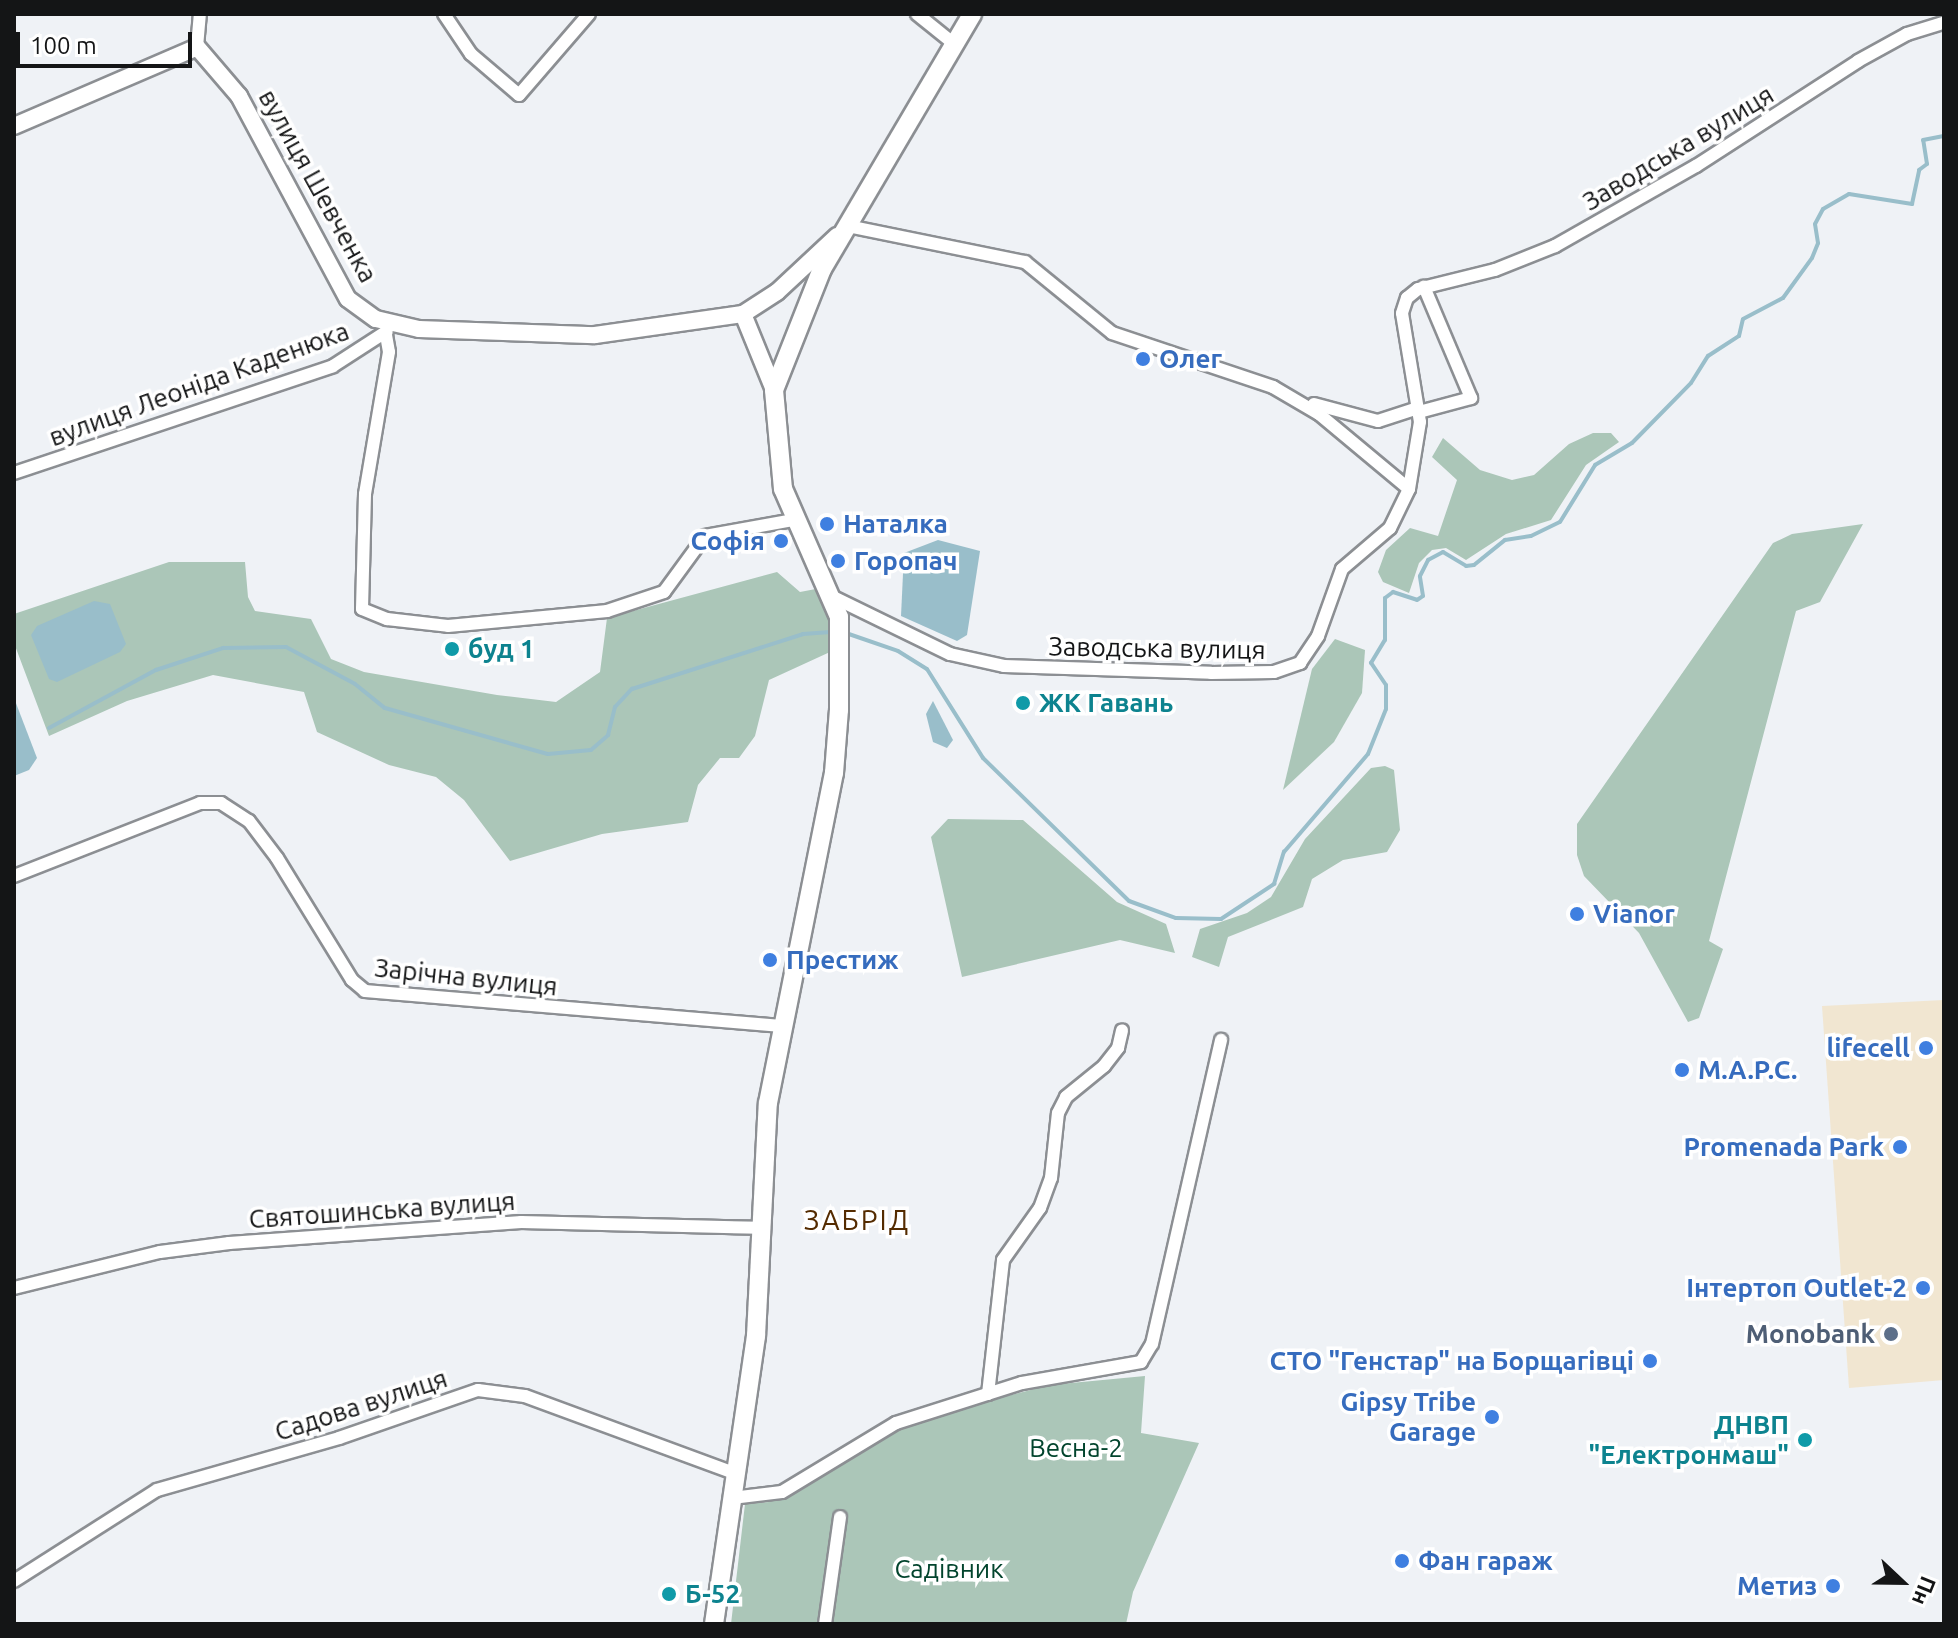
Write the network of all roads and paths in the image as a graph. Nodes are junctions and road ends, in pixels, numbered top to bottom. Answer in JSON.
{"nodes":[{"id":1,"x":200,"y":14,"type":"edge"},
{"id":2,"x":444,"y":14,"type":"edge"},
{"id":3,"x":589,"y":14,"type":"edge"},
{"id":4,"x":917,"y":14,"type":"edge"},
{"id":5,"x":972,"y":14,"type":"edge"},
{"id":6,"x":1944,"y":23,"type":"edge"},
{"id":7,"x":953,"y":43,"type":"junction"},
{"id":8,"x":197,"y":47,"type":"junction"},
{"id":9,"x":14,"y":126,"type":"edge"},
{"id":10,"x":848,"y":226,"type":"junction"},
{"id":11,"x":1424,"y":287,"type":"junction"},
{"id":12,"x":743,"y":314,"type":"junction"},
{"id":13,"x":388,"y":329,"type":"junction"},
{"id":14,"x":1273,"y":387,"type":"junction"},
{"id":15,"x":774,"y":390,"type":"junction"},
{"id":16,"x":1418,"y":410,"type":"junction"},
{"id":17,"x":14,"y":473,"type":"edge"},
{"id":18,"x":1409,"y":489,"type":"junction"},
{"id":19,"x":793,"y":520,"type":"junction"},
{"id":20,"x":833,"y":597,"type":"junction"},
{"id":21,"x":14,"y":876,"type":"edge"},
{"id":22,"x":782,"y":1026,"type":"junction"},
{"id":23,"x":1122,"y":1030,"type":"dead end"},
{"id":24,"x":1221,"y":1040,"type":"dead end"},
{"id":25,"x":759,"y":1228,"type":"junction"},
{"id":26,"x":14,"y":1288,"type":"edge"},
{"id":27,"x":988,"y":1394,"type":"junction"},
{"id":28,"x":737,"y":1474,"type":"junction"},
{"id":29,"x":732,"y":1498,"type":"junction"},
{"id":30,"x":840,"y":1517,"type":"dead end"},
{"id":31,"x":14,"y":1581,"type":"edge"},
{"id":32,"x":714,"y":1624,"type":"edge"},
{"id":33,"x":825,"y":1624,"type":"edge"}],
"edges":[{"from":1,"to":8,"type":"street"},
{"from":2,"to":3,"type":"street"},
{"from":4,"to":7,"type":"street"},
{"from":5,"to":7,"type":"main road","name":"вулиця Шевченка"},
{"from":6,"to":11,"type":"street","name":"Заводська вулиця"},
{"from":7,"to":10,"type":"main road","name":"вулиця Шевченка"},
{"from":8,"to":9,"type":"street"},
{"from":8,"to":13,"type":"street","name":"вулиця Шевченка"},
{"from":10,"to":12,"type":"street","name":"вулиця Шевченка"},
{"from":10,"to":14,"type":"street"},
{"from":10,"to":15,"type":"main road","name":"вулиця Шевченка"},
{"from":11,"to":16,"type":"street","name":"Заводська вулиця"},
{"from":11,"to":16,"type":"street"},
{"from":12,"to":13,"type":"street","name":"вулиця Шевченка"},
{"from":12,"to":15,"type":"street","name":"вулиця Шевченка"},
{"from":13,"to":17,"type":"street","name":"вулиця Леоніда Каденюка"},
{"from":13,"to":19,"type":"street"},
{"from":14,"to":16,"type":"street"},
{"from":14,"to":18,"type":"street"},
{"from":15,"to":19,"type":"main road","name":"вулиця Шевченка"},
{"from":16,"to":18,"type":"street","name":"Заводська вулиця"},
{"from":18,"to":20,"type":"street","name":"Заводська вулиця"},
{"from":19,"to":20,"type":"main road","name":"вулиця Шевченка"},
{"from":20,"to":22,"type":"main road","name":"вулиця Шевченка"},
{"from":21,"to":22,"type":"street","name":"Зарічна вулиця"},
{"from":22,"to":25,"type":"main road","name":"вулиця Шевченка"},
{"from":23,"to":27,"type":"street"},
{"from":24,"to":27,"type":"street"},
{"from":25,"to":26,"type":"street","name":"Святошинська вулиця"},
{"from":25,"to":28,"type":"main road","name":"вулиця Шевченка"},
{"from":27,"to":29,"type":"street"},
{"from":28,"to":29,"type":"main road","name":"вулиця Шевченка"},
{"from":28,"to":31,"type":"street","name":"Садова вулиця"},
{"from":29,"to":32,"type":"main road","name":"вулиця Шевченка"},
{"from":30,"to":33,"type":"street"}]}
